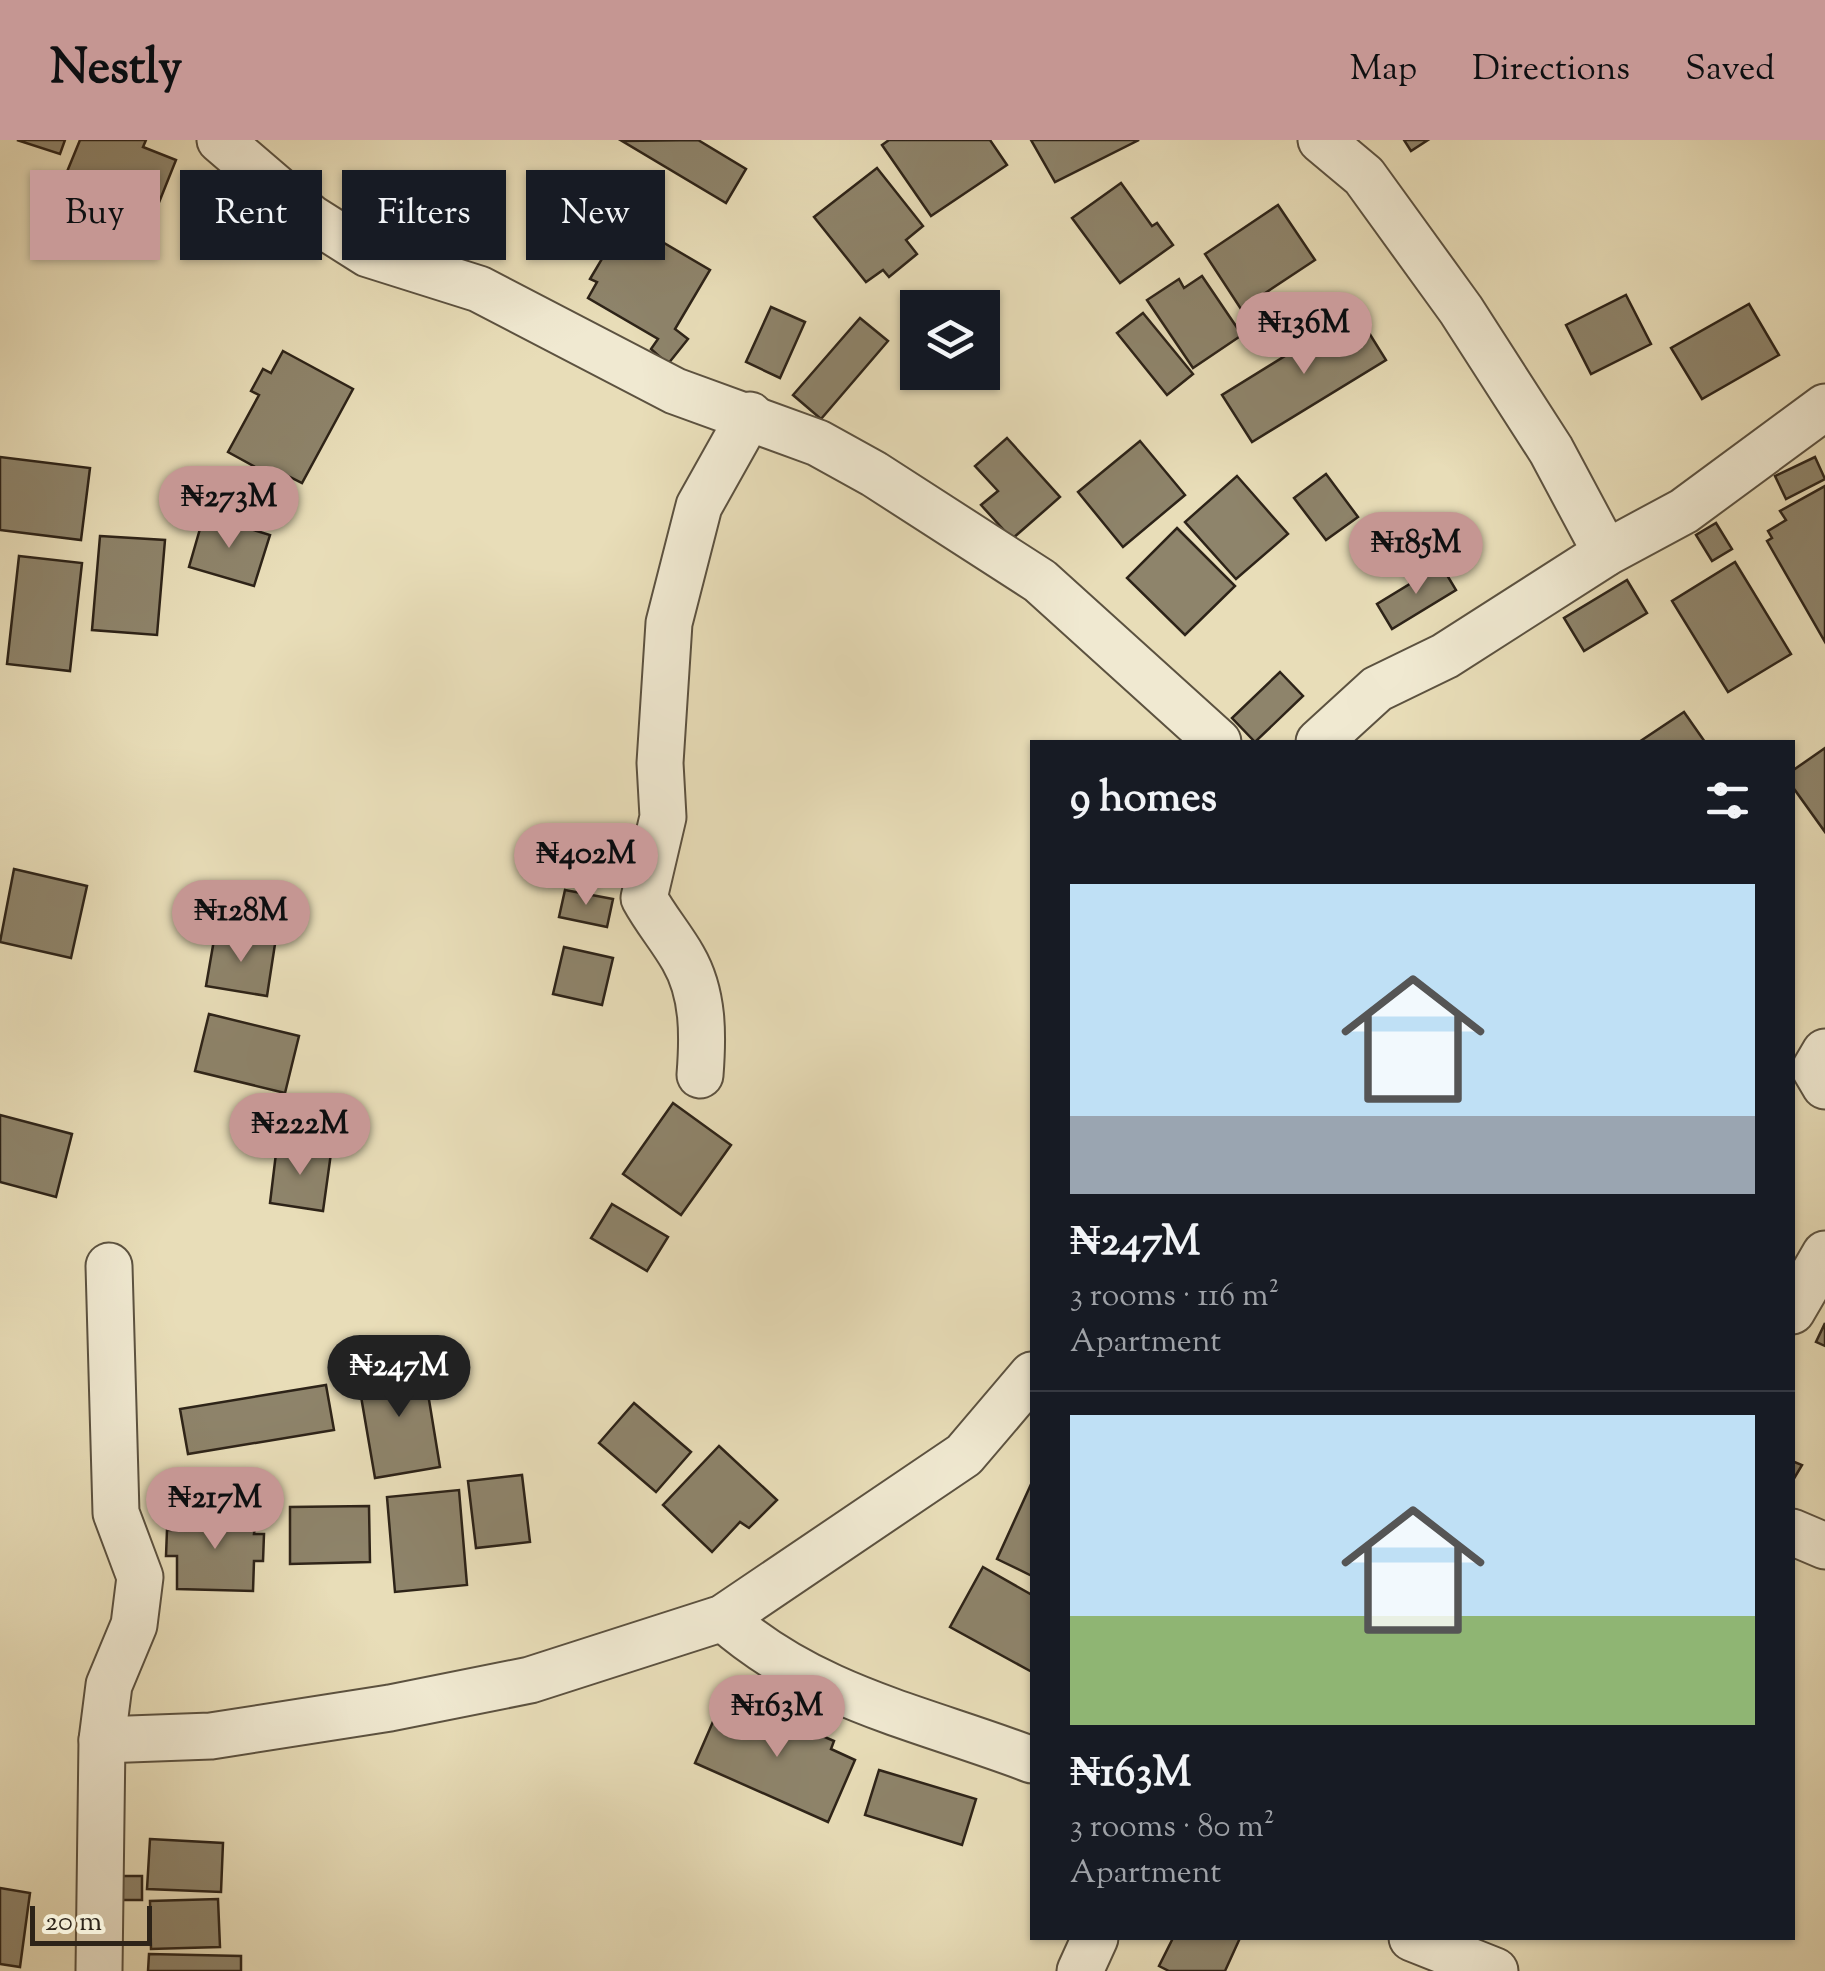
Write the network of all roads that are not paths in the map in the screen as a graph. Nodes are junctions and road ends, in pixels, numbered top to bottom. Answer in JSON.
{"nodes":[{"id":1,"x":220,"y":140,"type":"edge"},
{"id":2,"x":1322,"y":140,"type":"edge"},
{"id":3,"x":1825,"y":407,"type":"edge"},
{"id":4,"x":750,"y":415,"type":"junction"},
{"id":5,"x":1606,"y":553,"type":"junction"},
{"id":6,"x":1216,"y":740,"type":"edge"},
{"id":7,"x":1321,"y":740,"type":"edge"},
{"id":8,"x":1825,"y":1052,"type":"edge"},
{"id":9,"x":700,"y":1075,"type":"dead end"},
{"id":10,"x":1825,"y":1086,"type":"edge"},
{"id":11,"x":1825,"y":1254,"type":"edge"},
{"id":12,"x":109,"y":1266,"type":"dead end"},
{"id":13,"x":1795,"y":1306,"type":"edge"},
{"id":14,"x":1030,"y":1377,"type":"edge"},
{"id":15,"x":1795,"y":1533,"type":"edge"},
{"id":16,"x":1825,"y":1546,"type":"edge"},
{"id":17,"x":723,"y":1618,"type":"junction"},
{"id":18,"x":102,"y":1740,"type":"junction"},
{"id":19,"x":1030,"y":1759,"type":"edge"},
{"id":20,"x":1094,"y":1940,"type":"edge"},
{"id":21,"x":1417,"y":1940,"type":"edge"},
{"id":22,"x":99,"y":1971,"type":"edge"},
{"id":23,"x":1080,"y":1971,"type":"edge"},
{"id":24,"x":1495,"y":1971,"type":"edge"}],
"edges":[{"from":1,"to":4,"type":"street"},
{"from":2,"to":5,"type":"street"},
{"from":3,"to":5,"type":"street"},
{"from":4,"to":6,"type":"street"},
{"from":4,"to":9,"type":"street"},
{"from":5,"to":7,"type":"street"},
{"from":8,"to":10,"type":"street"},
{"from":11,"to":13,"type":"street"},
{"from":12,"to":18,"type":"street"},
{"from":14,"to":17,"type":"street"},
{"from":15,"to":16,"type":"street"},
{"from":17,"to":18,"type":"street"},
{"from":17,"to":19,"type":"street"},
{"from":18,"to":22,"type":"street"},
{"from":20,"to":23,"type":"street"},
{"from":21,"to":24,"type":"street"}]}
